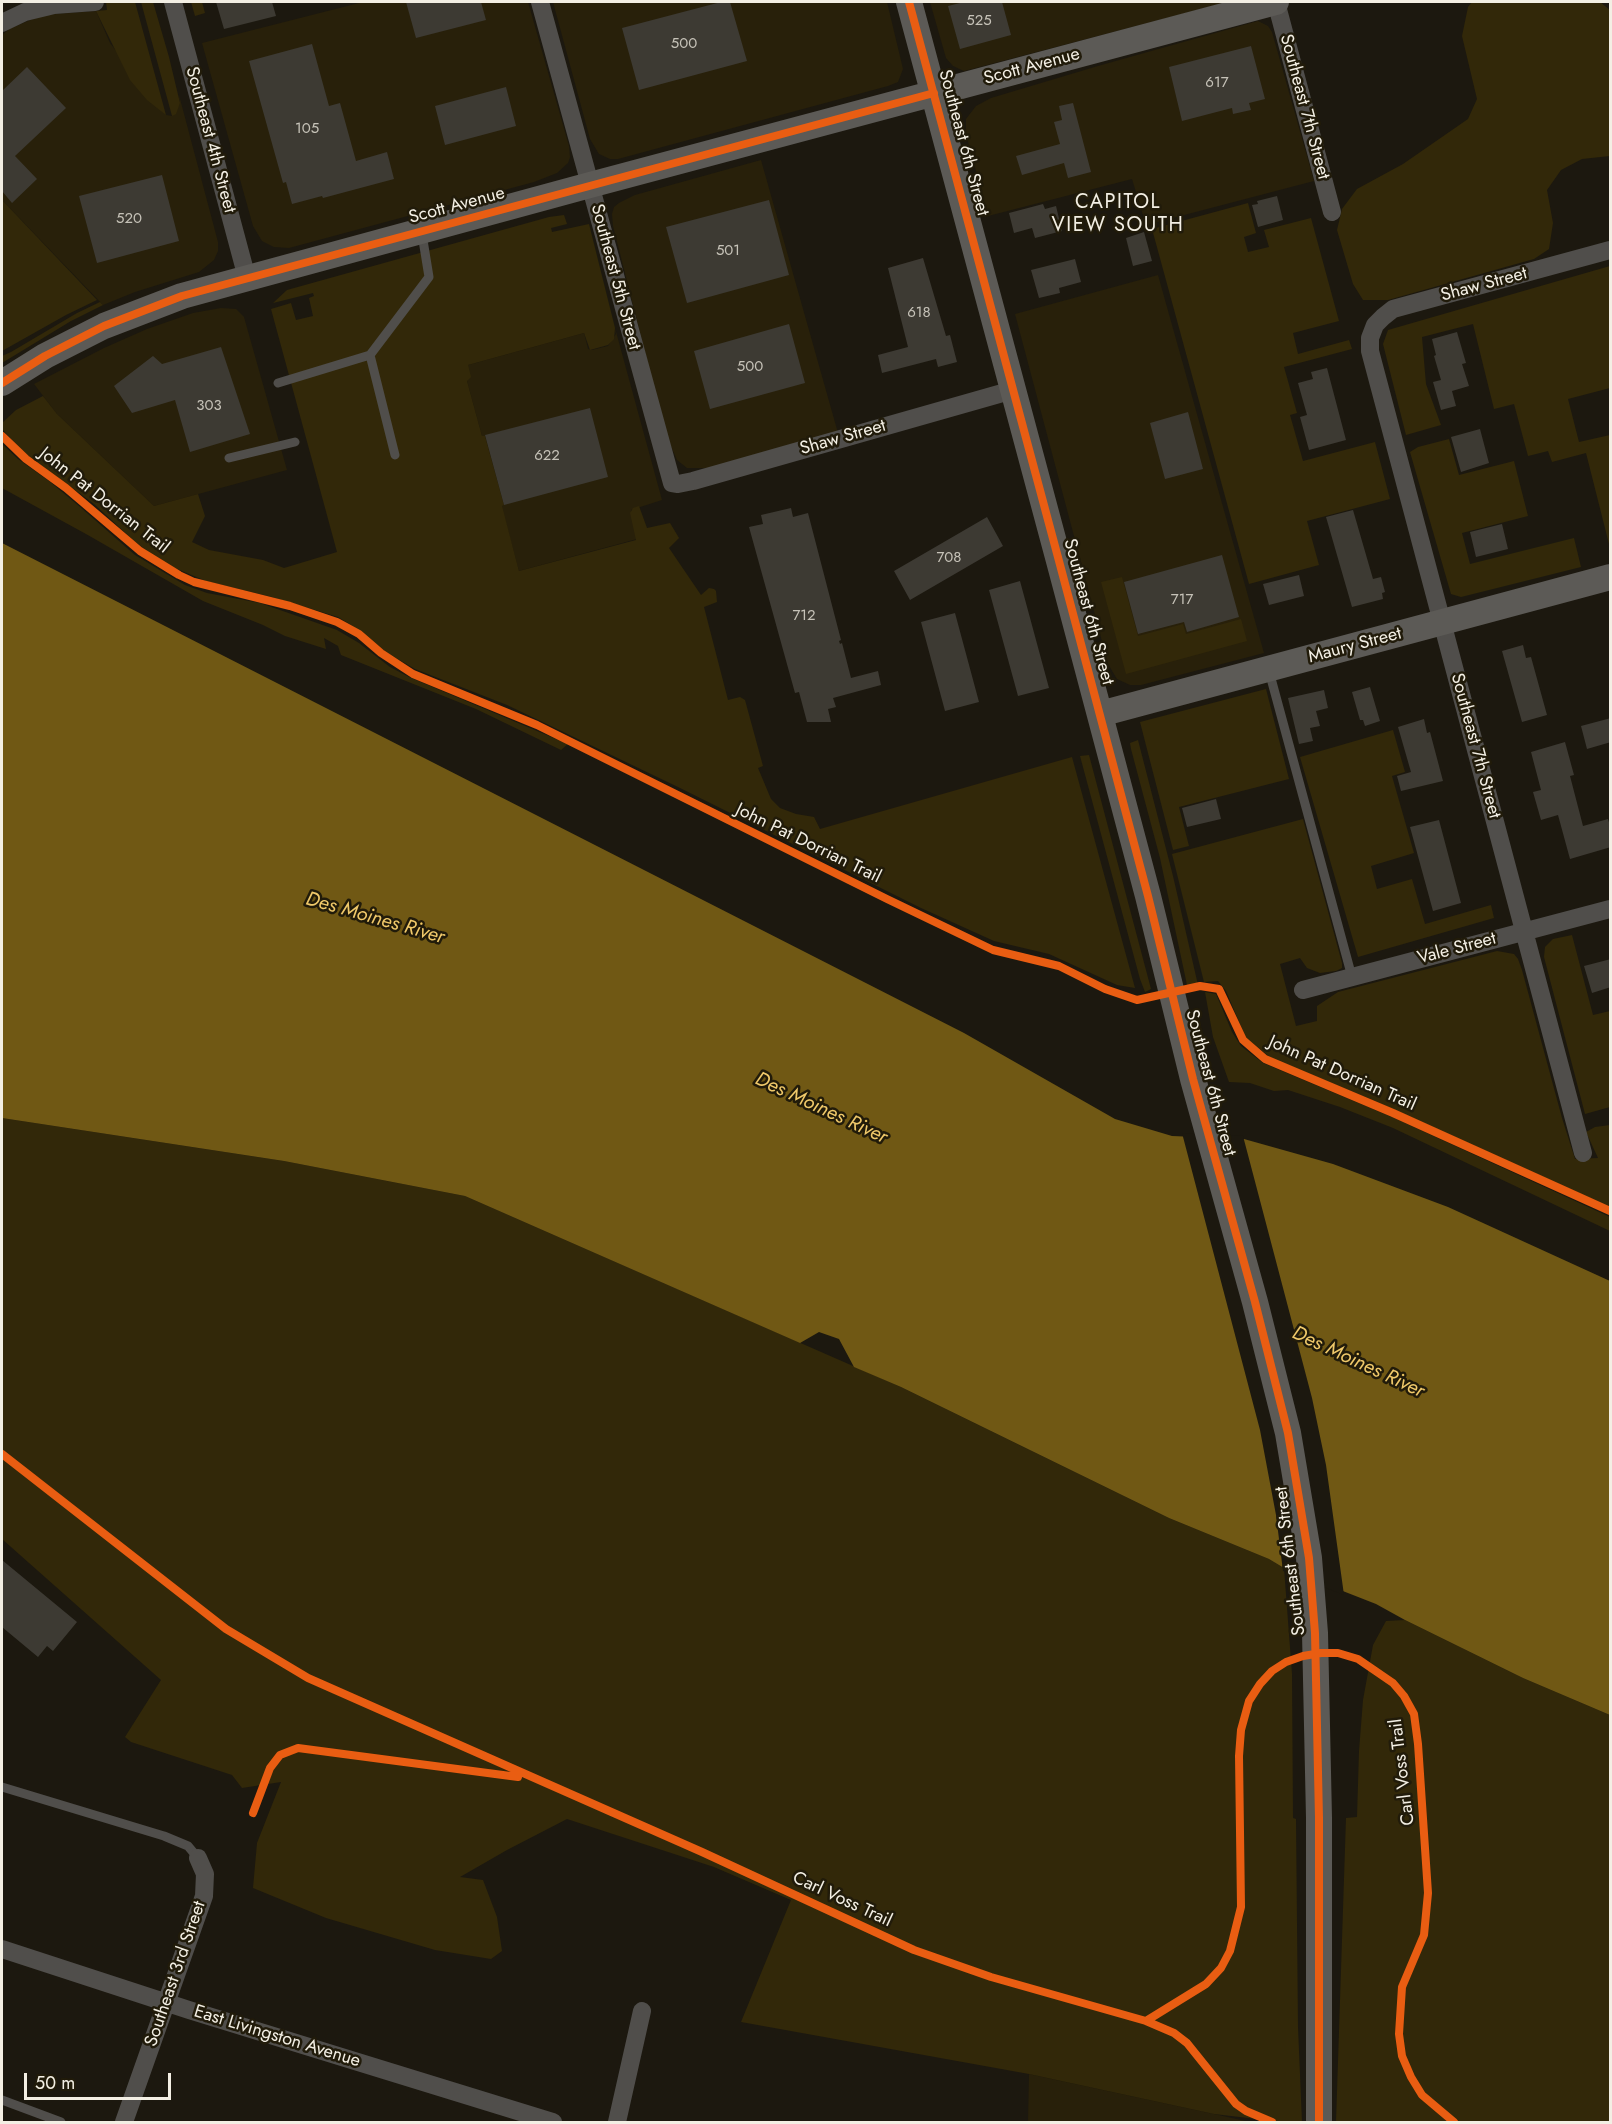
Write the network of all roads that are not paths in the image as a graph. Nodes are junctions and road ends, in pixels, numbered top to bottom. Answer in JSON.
{"nodes":[{"id":1,"x":95,"y":2,"type":"edge"},
{"id":2,"x":173,"y":2,"type":"edge"},
{"id":3,"x":540,"y":2,"type":"edge"},
{"id":4,"x":909,"y":2,"type":"edge"},
{"id":5,"x":1276,"y":2,"type":"edge"},
{"id":6,"x":2,"y":23,"type":"edge"},
{"id":7,"x":934,"y":93,"type":"junction"},
{"id":8,"x":590,"y":185,"type":"junction"},
{"id":9,"x":1332,"y":212,"type":"dead end"},
{"id":10,"x":421,"y":231,"type":"junction"},
{"id":11,"x":1611,"y":250,"type":"edge"},
{"id":12,"x":248,"y":278,"type":"junction"},
{"id":13,"x":1370,"y":338,"type":"joint"},
{"id":14,"x":370,"y":355,"type":"junction"},
{"id":15,"x":278,"y":382,"type":"dead end"},
{"id":16,"x":2,"y":383,"type":"edge"},
{"id":17,"x":1013,"y":390,"type":"junction"},
{"id":18,"x":295,"y":442,"type":"dead end"},
{"id":19,"x":394,"y":455,"type":"dead end"},
{"id":20,"x":229,"y":458,"type":"dead end"},
{"id":21,"x":672,"y":483,"type":"joint"},
{"id":22,"x":1611,"y":577,"type":"edge"},
{"id":23,"x":1443,"y":622,"type":"junction"},
{"id":24,"x":1268,"y":669,"type":"junction"},
{"id":25,"x":1100,"y":714,"type":"junction"},
{"id":26,"x":1611,"y":909,"type":"edge"},
{"id":27,"x":1524,"y":931,"type":"junction"},
{"id":28,"x":1352,"y":977,"type":"junction"},
{"id":29,"x":1303,"y":990,"type":"dead end"},
{"id":30,"x":1583,"y":1154,"type":"dead end"},
{"id":31,"x":2,"y":1787,"type":"edge"},
{"id":32,"x":198,"y":1858,"type":"joint"},
{"id":33,"x":2,"y":1949,"type":"edge"},
{"id":34,"x":166,"y":2003,"type":"junction"},
{"id":35,"x":642,"y":2011,"type":"dead end"},
{"id":36,"x":2,"y":2100,"type":"edge"},
{"id":37,"x":61,"y":2122,"type":"edge"},
{"id":38,"x":124,"y":2122,"type":"edge"},
{"id":39,"x":553,"y":2122,"type":"edge"},
{"id":40,"x":617,"y":2122,"type":"edge"},
{"id":41,"x":1319,"y":2122,"type":"edge"}],
"edges":[{"from":1,"to":6,"type":"street"},
{"from":2,"to":12,"type":"street","name":"Southeast 4th Street"},
{"from":3,"to":8,"type":"street","name":"Southeast 5th Street"},
{"from":4,"to":7,"type":"main road","name":"Southeast 6th Street"},
{"from":5,"to":7,"type":"main road","name":"Scott Avenue"},
{"from":5,"to":9,"type":"street","name":"Southeast 7th Street"},
{"from":7,"to":8,"type":"main road","name":"Scott Avenue"},
{"from":7,"to":17,"type":"main road","name":"Southeast 6th Street"},
{"from":8,"to":10,"type":"main road","name":"Scott Avenue"},
{"from":8,"to":21,"type":"street","name":"Southeast 5th Street"},
{"from":10,"to":12,"type":"main road","name":"Scott Avenue"},
{"from":10,"to":14,"type":"lane"},
{"from":11,"to":13,"type":"street","name":"Shaw Street"},
{"from":12,"to":16,"type":"main road","name":"Scott Avenue"},
{"from":13,"to":23,"type":"street","name":"Southeast 7th Street"},
{"from":14,"to":15,"type":"lane"},
{"from":14,"to":19,"type":"lane"},
{"from":17,"to":21,"type":"street","name":"Shaw Street"},
{"from":17,"to":25,"type":"main road","name":"Southeast 6th Street"},
{"from":18,"to":20,"type":"lane"},
{"from":22,"to":23,"type":"main road","name":"Maury Street"},
{"from":23,"to":24,"type":"main road","name":"Maury Street"},
{"from":23,"to":27,"type":"street","name":"Southeast 7th Street"},
{"from":24,"to":25,"type":"main road","name":"Maury Street"},
{"from":24,"to":28,"type":"lane"},
{"from":25,"to":41,"type":"main road","name":"Southeast 6th Street"},
{"from":26,"to":27,"type":"street","name":"Vale Street"},
{"from":27,"to":28,"type":"street","name":"Vale Street"},
{"from":27,"to":30,"type":"street","name":"Southeast 7th Street"},
{"from":28,"to":29,"type":"street","name":"Vale Street"},
{"from":31,"to":32,"type":"lane"},
{"from":32,"to":34,"type":"street","name":"Southeast 3rd Street"},
{"from":33,"to":34,"type":"street","name":"East Livingston Avenue"},
{"from":34,"to":38,"type":"street","name":"Southeast 3rd Street"},
{"from":34,"to":39,"type":"street","name":"East Livingston Avenue"},
{"from":35,"to":40,"type":"street"},
{"from":36,"to":37,"type":"lane"}]}
